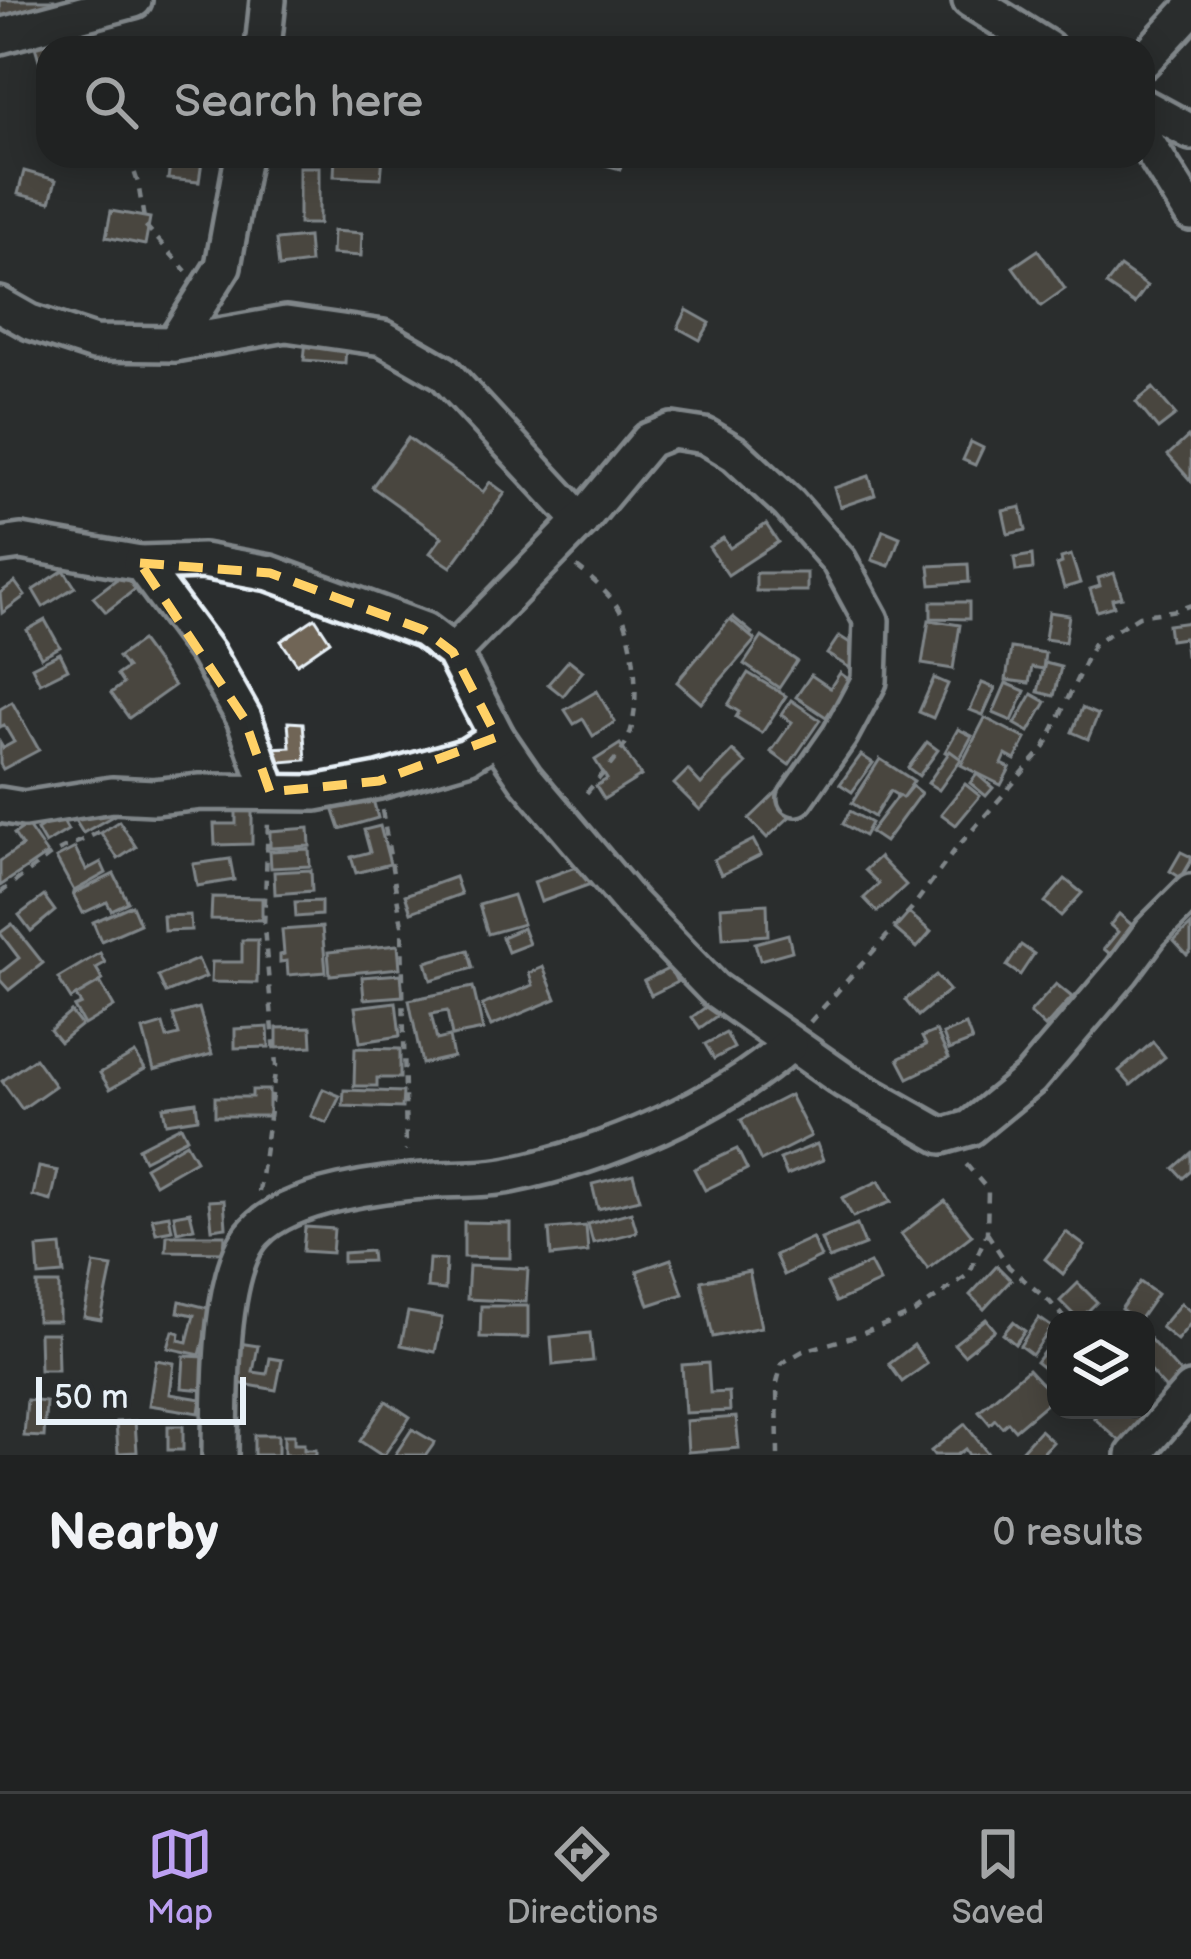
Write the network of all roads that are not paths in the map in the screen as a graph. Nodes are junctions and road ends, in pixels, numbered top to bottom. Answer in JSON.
{"nodes":[{"id":1,"x":134,"y":0,"type":"edge"},
{"id":2,"x":268,"y":0,"type":"edge"},
{"id":3,"x":970,"y":0,"type":"edge"},
{"id":4,"x":1191,"y":9,"type":"edge"},
{"id":5,"x":0,"y":36,"type":"edge"},
{"id":6,"x":264,"y":36,"type":"edge"},
{"id":7,"x":1028,"y":36,"type":"edge"},
{"id":8,"x":1155,"y":48,"type":"edge"},
{"id":9,"x":1155,"y":112,"type":"edge"},
{"id":10,"x":1191,"y":132,"type":"edge"},
{"id":11,"x":1155,"y":155,"type":"edge"},
{"id":12,"x":241,"y":168,"type":"edge"},
{"id":13,"x":1191,"y":213,"type":"edge"},
{"id":14,"x":0,"y":305,"type":"edge"},
{"id":15,"x":173,"y":344,"type":"junction"},
{"id":16,"x":580,"y":521,"type":"junction"},
{"id":17,"x":0,"y":545,"type":"edge"},
{"id":18,"x":140,"y":563,"type":"junction"},
{"id":19,"x":453,"y":652,"type":"junction"},
{"id":20,"x":497,"y":737,"type":"junction"},
{"id":21,"x":269,"y":792,"type":"junction"},
{"id":22,"x":796,"y":798,"type":"dead end"},
{"id":23,"x":0,"y":805,"type":"edge"},
{"id":24,"x":1191,"y":892,"type":"edge"},
{"id":25,"x":790,"y":1044,"type":"junction"},
{"id":26,"x":1191,"y":1390,"type":"edge"},
{"id":27,"x":220,"y":1455,"type":"edge"},
{"id":28,"x":1133,"y":1455,"type":"edge"}],
"edges":[{"from":1,"to":5,"type":"street"},
{"from":2,"to":6,"type":"street"},
{"from":3,"to":7,"type":"street"},
{"from":4,"to":8,"type":"street"},
{"from":9,"to":10,"type":"street"},
{"from":11,"to":13,"type":"street"},
{"from":12,"to":15,"type":"street"},
{"from":14,"to":15,"type":"street"},
{"from":15,"to":16,"type":"street"},
{"from":16,"to":19,"type":"street"},
{"from":16,"to":22,"type":"street"},
{"from":17,"to":18,"type":"street"},
{"from":18,"to":19,"type":"street"},
{"from":18,"to":21,"type":"street"},
{"from":19,"to":20,"type":"street"},
{"from":20,"to":21,"type":"street"},
{"from":20,"to":25,"type":"street"},
{"from":21,"to":23,"type":"street"},
{"from":24,"to":25,"type":"street"},
{"from":25,"to":27,"type":"street"},
{"from":26,"to":28,"type":"street"}]}
